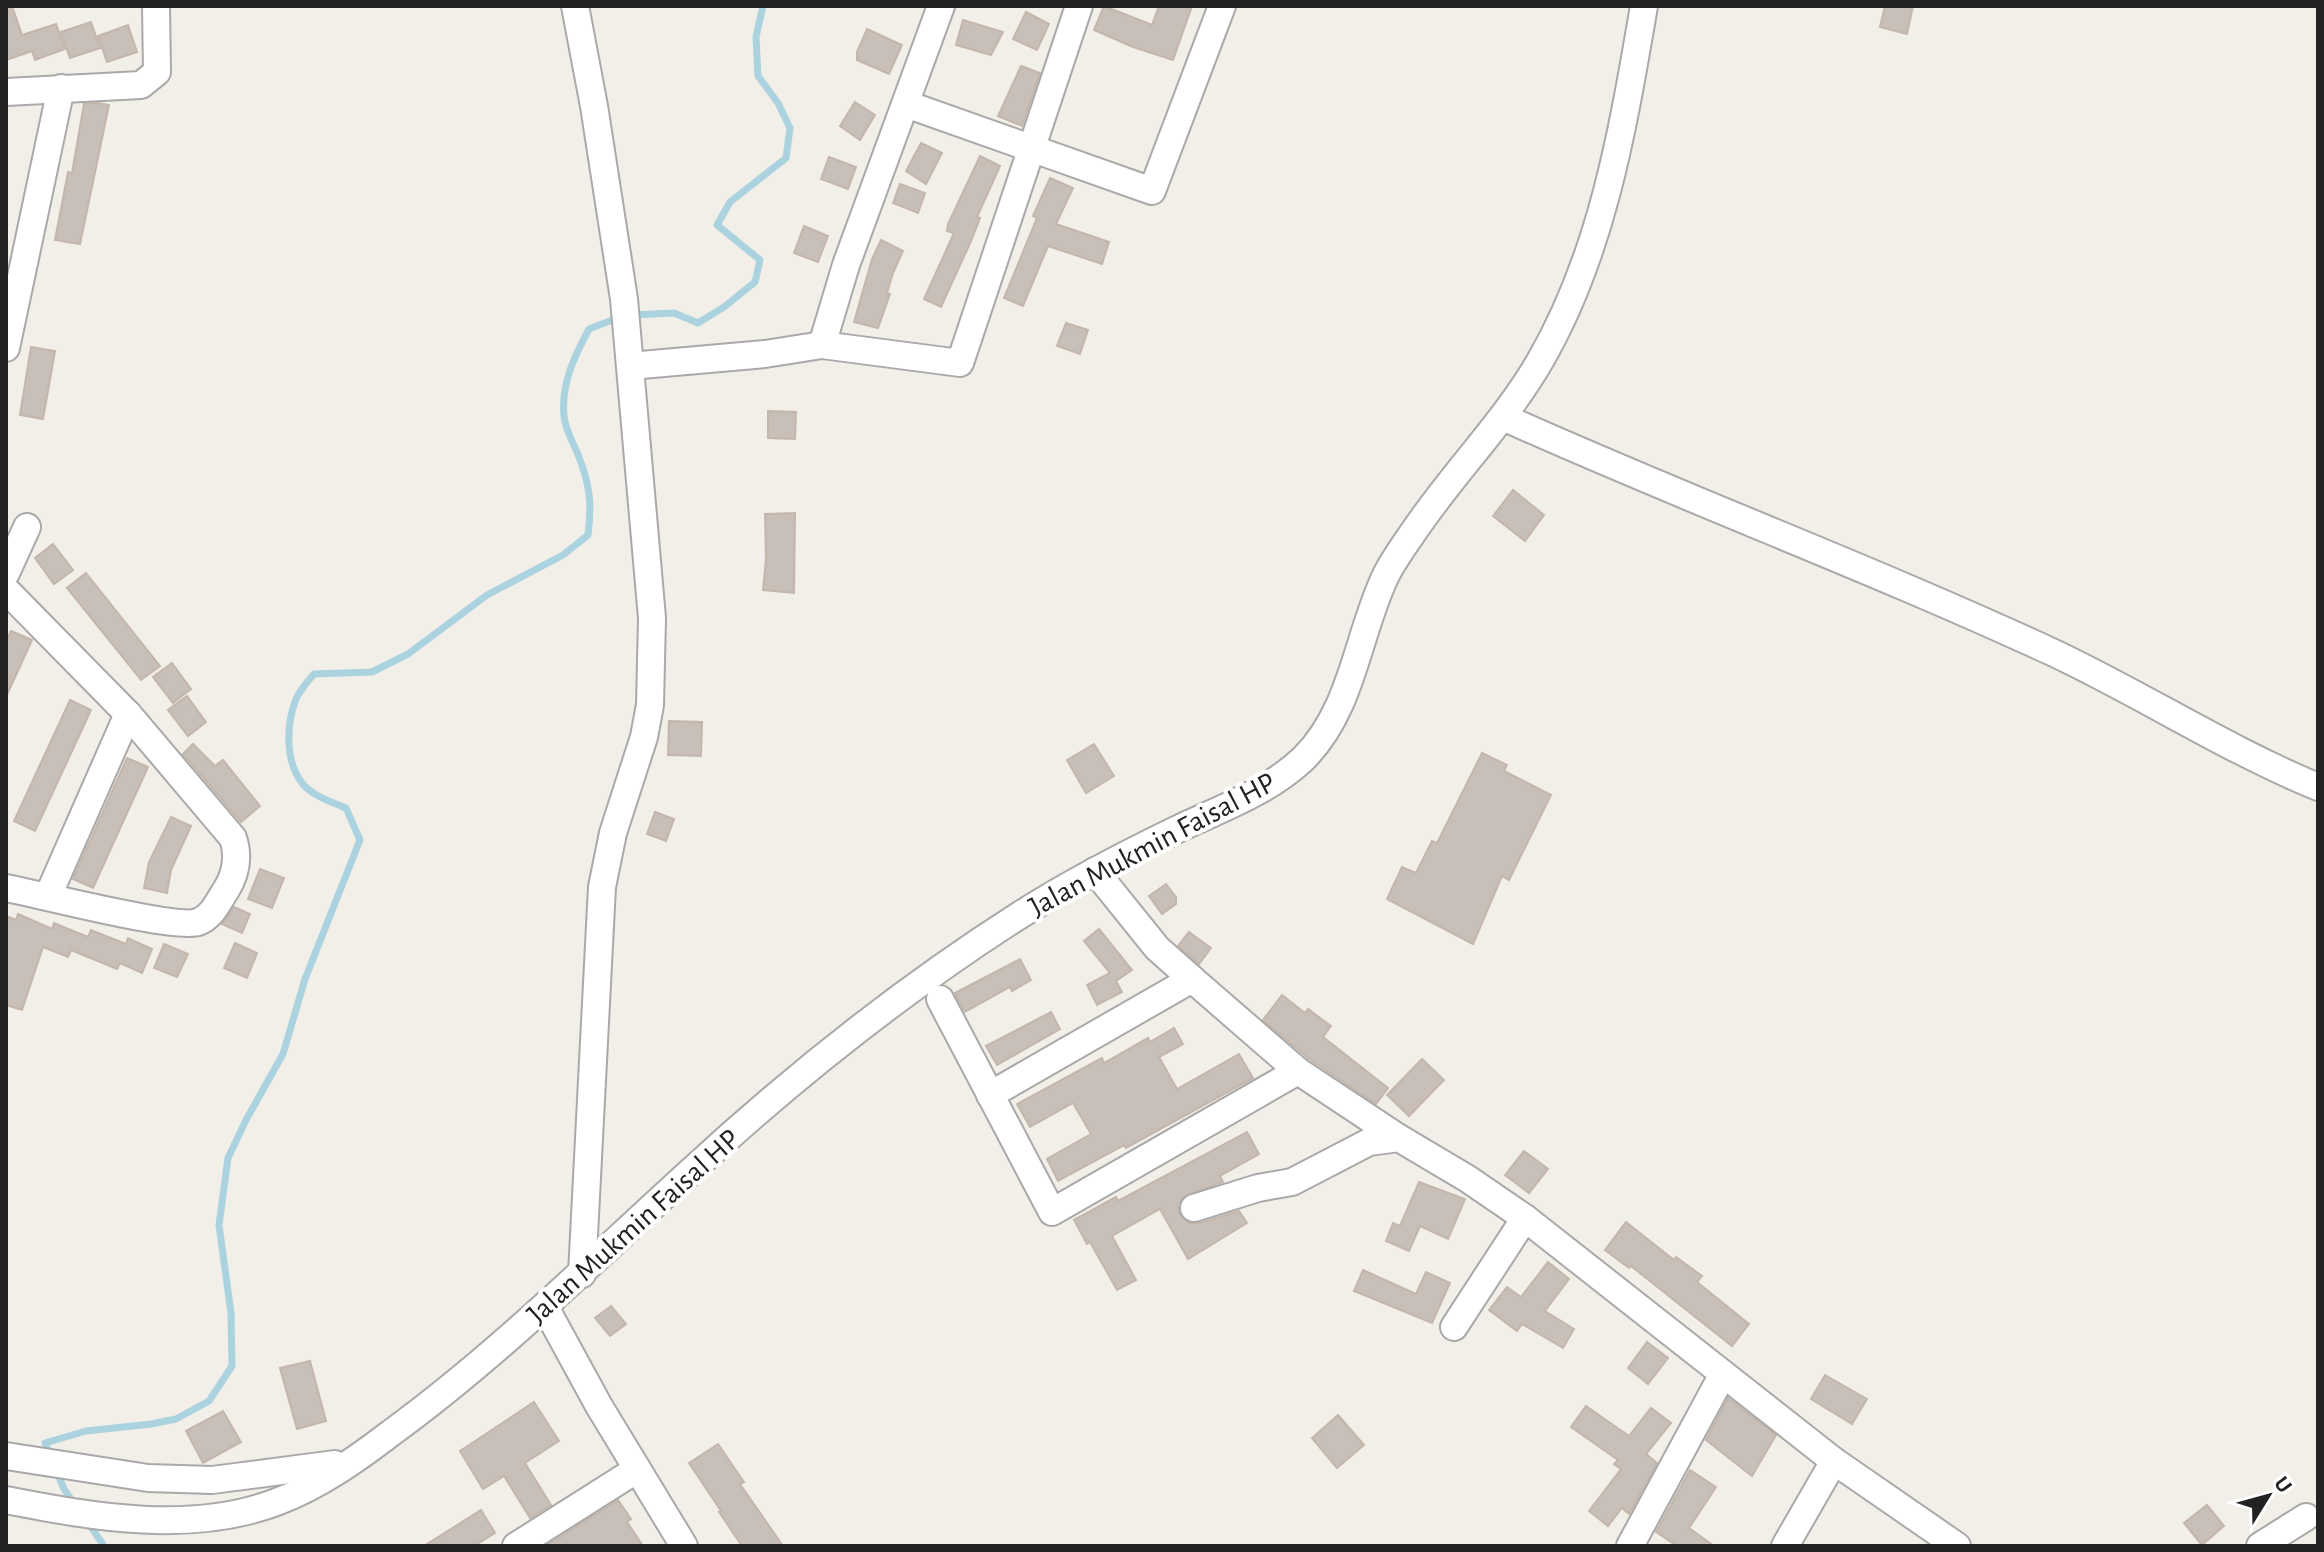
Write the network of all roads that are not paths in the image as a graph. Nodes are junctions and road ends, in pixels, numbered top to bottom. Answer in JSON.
{"nodes":[{"id":1,"x":156,"y":6,"type":"edge"},
{"id":2,"x":575,"y":6,"type":"edge"},
{"id":3,"x":941,"y":6,"type":"edge"},
{"id":4,"x":1079,"y":6,"type":"edge"},
{"id":5,"x":1222,"y":6,"type":"edge"},
{"id":6,"x":1644,"y":6,"type":"edge"},
{"id":7,"x":61,"y":88,"type":"junction"},
{"id":8,"x":6,"y":92,"type":"edge"},
{"id":9,"x":906,"y":104,"type":"junction"},
{"id":10,"x":1032,"y":148,"type":"junction"},
{"id":11,"x":822,"y":345,"type":"junction"},
{"id":12,"x":6,"y":348,"type":"edge"},
{"id":13,"x":630,"y":366,"type":"junction"},
{"id":14,"x":1503,"y":417,"type":"junction"},
{"id":15,"x":27,"y":527,"type":"dead end"},
{"id":16,"x":6,"y":573,"type":"edge"},
{"id":17,"x":6,"y":590,"type":"edge"},
{"id":18,"x":128,"y":714,"type":"junction"},
{"id":19,"x":2318,"y":787,"type":"edge"},
{"id":20,"x":1095,"y":871,"type":"junction"},
{"id":21,"x":6,"y":888,"type":"edge"},
{"id":22,"x":48,"y":896,"type":"junction"},
{"id":23,"x":1192,"y":979,"type":"junction"},
{"id":24,"x":940,"y":999,"type":"dead end"},
{"id":25,"x":1298,"y":1071,"type":"junction"},
{"id":26,"x":990,"y":1095,"type":"junction"},
{"id":27,"x":1399,"y":1138,"type":"junction"},
{"id":28,"x":1194,"y":1208,"type":"dead end"},
{"id":29,"x":1525,"y":1218,"type":"junction"},
{"id":30,"x":582,"y":1274,"type":"junction"},
{"id":31,"x":545,"y":1307,"type":"junction"},
{"id":32,"x":1454,"y":1327,"type":"dead end"},
{"id":33,"x":1723,"y":1374,"type":"junction"},
{"id":34,"x":6,"y":1456,"type":"edge"},
{"id":35,"x":354,"y":1461,"type":"junction"},
{"id":36,"x":1834,"y":1461,"type":"junction"},
{"id":37,"x":636,"y":1470,"type":"junction"},
{"id":38,"x":6,"y":1500,"type":"edge"},
{"id":39,"x":2306,"y":1517,"type":"dead end"},
{"id":40,"x":516,"y":1546,"type":"edge"},
{"id":41,"x":684,"y":1546,"type":"edge"},
{"id":42,"x":1630,"y":1546,"type":"edge"},
{"id":43,"x":1785,"y":1546,"type":"edge"},
{"id":44,"x":1957,"y":1546,"type":"edge"},
{"id":45,"x":2260,"y":1546,"type":"edge"}],
"edges":[{"from":1,"to":7,"type":"street"},
{"from":2,"to":13,"type":"street"},
{"from":3,"to":9,"type":"street"},
{"from":4,"to":10,"type":"street"},
{"from":5,"to":10,"type":"street"},
{"from":6,"to":14,"type":"street","name":"Jalan Mukmin Faisal HP"},
{"from":7,"to":8,"type":"street"},
{"from":7,"to":12,"type":"street"},
{"from":9,"to":10,"type":"street"},
{"from":9,"to":11,"type":"street"},
{"from":10,"to":11,"type":"street"},
{"from":11,"to":13,"type":"street"},
{"from":13,"to":30,"type":"street"},
{"from":14,"to":19,"type":"street"},
{"from":14,"to":20,"type":"street","name":"Jalan Mukmin Faisal HP"},
{"from":15,"to":16,"type":"street"},
{"from":17,"to":18,"type":"street"},
{"from":18,"to":22,"type":"street"},
{"from":18,"to":22,"type":"street"},
{"from":20,"to":23,"type":"street"},
{"from":20,"to":30,"type":"street","name":"Jalan Mukmin Faisal HP"},
{"from":21,"to":22,"type":"street"},
{"from":23,"to":25,"type":"street"},
{"from":23,"to":26,"type":"street"},
{"from":24,"to":26,"type":"street"},
{"from":25,"to":26,"type":"street"},
{"from":25,"to":27,"type":"street"},
{"from":27,"to":28,"type":"street"},
{"from":27,"to":29,"type":"street"},
{"from":29,"to":32,"type":"street"},
{"from":29,"to":33,"type":"street"},
{"from":30,"to":31,"type":"street","name":"Jalan Mukmin Faisal HP"},
{"from":31,"to":35,"type":"street","name":"Jalan Mukmin Faisal HP"},
{"from":31,"to":37,"type":"street"},
{"from":33,"to":36,"type":"street"},
{"from":33,"to":42,"type":"street"},
{"from":34,"to":35,"type":"street","name":"Jalan Mukmin Faisal HP"},
{"from":35,"to":38,"type":"street","name":"Jalan Mukmin Faisal HP"},
{"from":36,"to":43,"type":"street"},
{"from":36,"to":44,"type":"street"},
{"from":37,"to":40,"type":"street"},
{"from":37,"to":41,"type":"street"},
{"from":39,"to":45,"type":"street"}]}
